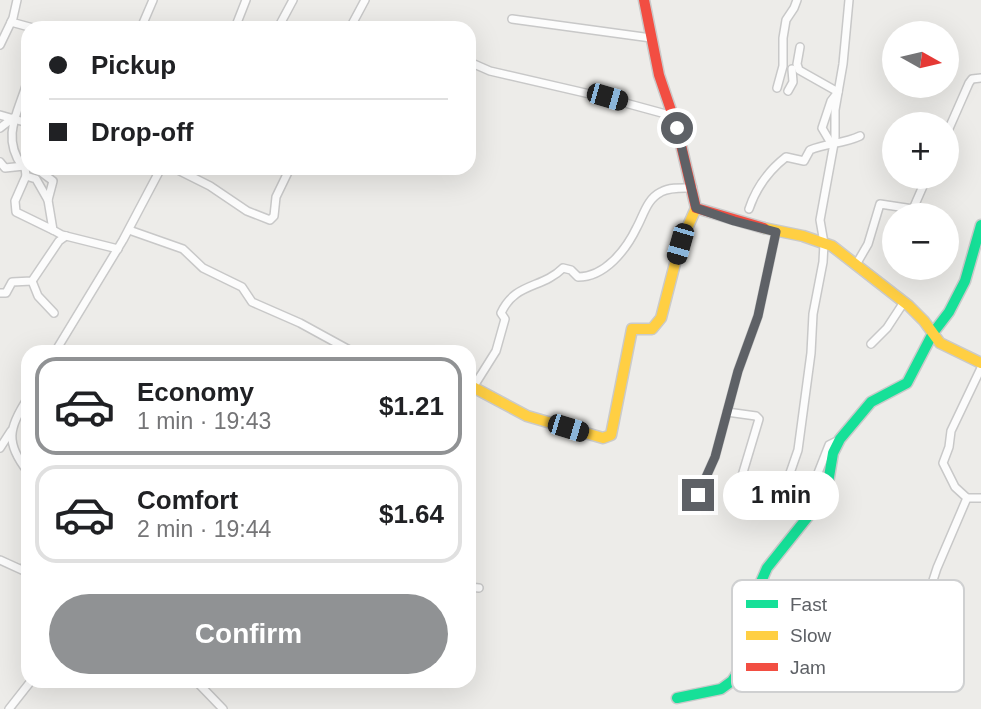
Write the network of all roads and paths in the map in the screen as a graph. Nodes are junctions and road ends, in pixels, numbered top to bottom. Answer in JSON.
{"nodes":[{"id":1,"x":18,"y":0,"type":"edge"},
{"id":2,"x":153,"y":0,"type":"edge"},
{"id":3,"x":246,"y":0,"type":"edge"},
{"id":4,"x":293,"y":0,"type":"edge"},
{"id":5,"x":365,"y":0,"type":"edge"},
{"id":6,"x":644,"y":0,"type":"edge"},
{"id":7,"x":797,"y":0,"type":"edge"},
{"id":8,"x":849,"y":0,"type":"edge"},
{"id":9,"x":512,"y":19,"type":"dead end"},
{"id":10,"x":144,"y":21,"type":"edge"},
{"id":11,"x":237,"y":21,"type":"edge"},
{"id":12,"x":282,"y":21,"type":"edge"},
{"id":13,"x":354,"y":21,"type":"edge"},
{"id":14,"x":12,"y":22,"type":"junction"},
{"id":15,"x":21,"y":25,"type":"edge"},
{"id":16,"x":651,"y":38,"type":"junction"},
{"id":17,"x":0,"y":45,"type":"edge"},
{"id":18,"x":800,"y":47,"type":"dead end"},
{"id":19,"x":476,"y":65,"type":"edge"},
{"id":20,"x":783,"y":66,"type":"junction"},
{"id":21,"x":796,"y":70,"type":"junction"},
{"id":22,"x":981,"y":78,"type":"edge"},
{"id":23,"x":777,"y":88,"type":"dead end"},
{"id":24,"x":788,"y":91,"type":"dead end"},
{"id":25,"x":838,"y":92,"type":"junction"},
{"id":26,"x":21,"y":96,"type":"edge"},
{"id":27,"x":956,"y":112,"type":"edge"},
{"id":28,"x":0,"y":115,"type":"edge"},
{"id":29,"x":673,"y":116,"type":"junction"},
{"id":30,"x":12,"y":118,"type":"junction"},
{"id":31,"x":21,"y":121,"type":"edge"},
{"id":32,"x":0,"y":128,"type":"edge"},
{"id":33,"x":860,"y":136,"type":"dead end"},
{"id":34,"x":833,"y":145,"type":"junction"},
{"id":35,"x":21,"y":160,"type":"edge"},
{"id":36,"x":2,"y":166,"type":"edge"},
{"id":37,"x":21,"y":166,"type":"edge"},
{"id":38,"x":44,"y":175,"type":"edge"},
{"id":39,"x":157,"y":175,"type":"edge"},
{"id":40,"x":188,"y":175,"type":"edge"},
{"id":41,"x":287,"y":175,"type":"edge"},
{"id":42,"x":26,"y":176,"type":"joint"},
{"id":43,"x":693,"y":188,"type":"junction"},
{"id":44,"x":922,"y":189,"type":"edge"},
{"id":45,"x":48,"y":200,"type":"junction"},
{"id":46,"x":696,"y":208,"type":"junction"},
{"id":47,"x":749,"y":209,"type":"dead end"},
{"id":48,"x":981,"y":225,"type":"edge"},
{"id":49,"x":53,"y":230,"type":"junction"},
{"id":50,"x":129,"y":230,"type":"junction"},
{"id":51,"x":776,"y":232,"type":"junction"},
{"id":52,"x":66,"y":236,"type":"junction"},
{"id":53,"x":824,"y":243,"type":"junction"},
{"id":54,"x":118,"y":249,"type":"junction"},
{"id":55,"x":857,"y":263,"type":"junction"},
{"id":56,"x":32,"y":281,"type":"junction"},
{"id":57,"x":0,"y":293,"type":"edge"},
{"id":58,"x":904,"y":302,"type":"junction"},
{"id":59,"x":54,"y":313,"type":"dead end"},
{"id":60,"x":933,"y":333,"type":"junction"},
{"id":61,"x":871,"y":344,"type":"dead end"},
{"id":62,"x":59,"y":345,"type":"edge"},
{"id":63,"x":340,"y":345,"type":"edge"},
{"id":64,"x":981,"y":365,"type":"edge"},
{"id":65,"x":476,"y":381,"type":"edge"},
{"id":66,"x":476,"y":391,"type":"edge"},
{"id":67,"x":21,"y":412,"type":"edge"},
{"id":68,"x":727,"y":412,"type":"junction"},
{"id":69,"x":11,"y":431,"type":"junction"},
{"id":70,"x":839,"y":439,"type":"junction"},
{"id":71,"x":0,"y":449,"type":"edge"},
{"id":72,"x":21,"y":462,"type":"edge"},
{"id":73,"x":698,"y":495,"type":"dead end"},
{"id":74,"x":967,"y":498,"type":"junction"},
{"id":75,"x":981,"y":498,"type":"edge"},
{"id":76,"x":735,"y":499,"type":"dead end"},
{"id":77,"x":805,"y":506,"type":"dead end"},
{"id":78,"x":784,"y":508,"type":"dead end"},
{"id":79,"x":0,"y":560,"type":"edge"},
{"id":80,"x":21,"y":570,"type":"edge"},
{"id":81,"x":761,"y":580,"type":"edge"},
{"id":82,"x":933,"y":580,"type":"edge"},
{"id":83,"x":476,"y":588,"type":"edge"},
{"id":84,"x":479,"y":588,"type":"dead end"},
{"id":85,"x":732,"y":681,"type":"edge"},
{"id":86,"x":26,"y":688,"type":"edge"},
{"id":87,"x":203,"y":688,"type":"edge"},
{"id":88,"x":677,"y":698,"type":"dead end"},
{"id":89,"x":9,"y":709,"type":"edge"},
{"id":90,"x":223,"y":709,"type":"edge"}],
"edges":[{"from":1,"to":14,"type":"street"},
{"from":2,"to":10,"type":"street"},
{"from":3,"to":11,"type":"street"},
{"from":4,"to":12,"type":"street"},
{"from":5,"to":13,"type":"street"},
{"from":6,"to":16,"type":"street"},
{"from":7,"to":20,"type":"street"},
{"from":8,"to":25,"type":"street"},
{"from":9,"to":16,"type":"street"},
{"from":14,"to":15,"type":"street"},
{"from":14,"to":17,"type":"street"},
{"from":16,"to":29,"type":"street"},
{"from":18,"to":21,"type":"street"},
{"from":19,"to":29,"type":"street"},
{"from":20,"to":21,"type":"street"},
{"from":20,"to":23,"type":"street"},
{"from":21,"to":24,"type":"street"},
{"from":21,"to":25,"type":"street"},
{"from":22,"to":27,"type":"street"},
{"from":25,"to":34,"type":"street"},
{"from":25,"to":34,"type":"street"},
{"from":26,"to":30,"type":"street"},
{"from":28,"to":30,"type":"street"},
{"from":29,"to":43,"type":"street"},
{"from":30,"to":31,"type":"street"},
{"from":30,"to":32,"type":"street"},
{"from":30,"to":35,"type":"street"},
{"from":33,"to":34,"type":"street"},
{"from":34,"to":47,"type":"street"},
{"from":34,"to":53,"type":"street"},
{"from":36,"to":37,"type":"street"},
{"from":38,"to":45,"type":"street"},
{"from":39,"to":50,"type":"street"},
{"from":40,"to":41,"type":"street"},
{"from":42,"to":45,"type":"street"},
{"from":42,"to":49,"type":"street"},
{"from":43,"to":46,"type":"street"},
{"from":43,"to":65,"type":"street"},
{"from":44,"to":55,"type":"street"},
{"from":45,"to":49,"type":"street"},
{"from":46,"to":51,"type":"street"},
{"from":46,"to":66,"type":"street"},
{"from":48,"to":60,"type":"street"},
{"from":49,"to":52,"type":"street"},
{"from":50,"to":54,"type":"street"},
{"from":50,"to":63,"type":"street"},
{"from":51,"to":53,"type":"street"},
{"from":51,"to":68,"type":"street"},
{"from":52,"to":54,"type":"street"},
{"from":52,"to":56,"type":"street"},
{"from":53,"to":55,"type":"street"},
{"from":53,"to":78,"type":"street"},
{"from":54,"to":62,"type":"street"},
{"from":55,"to":58,"type":"street"},
{"from":56,"to":57,"type":"street"},
{"from":56,"to":59,"type":"street"},
{"from":58,"to":60,"type":"street"},
{"from":58,"to":61,"type":"street"},
{"from":60,"to":64,"type":"street"},
{"from":60,"to":70,"type":"street"},
{"from":64,"to":74,"type":"street"},
{"from":67,"to":69,"type":"street"},
{"from":68,"to":73,"type":"street"},
{"from":68,"to":76,"type":"street"},
{"from":69,"to":71,"type":"street"},
{"from":69,"to":72,"type":"street"},
{"from":70,"to":77,"type":"street"},
{"from":70,"to":81,"type":"street"},
{"from":74,"to":75,"type":"street"},
{"from":74,"to":82,"type":"street"},
{"from":79,"to":80,"type":"street"},
{"from":83,"to":84,"type":"street"},
{"from":85,"to":88,"type":"street"},
{"from":86,"to":89,"type":"street"},
{"from":87,"to":90,"type":"street"}]}
